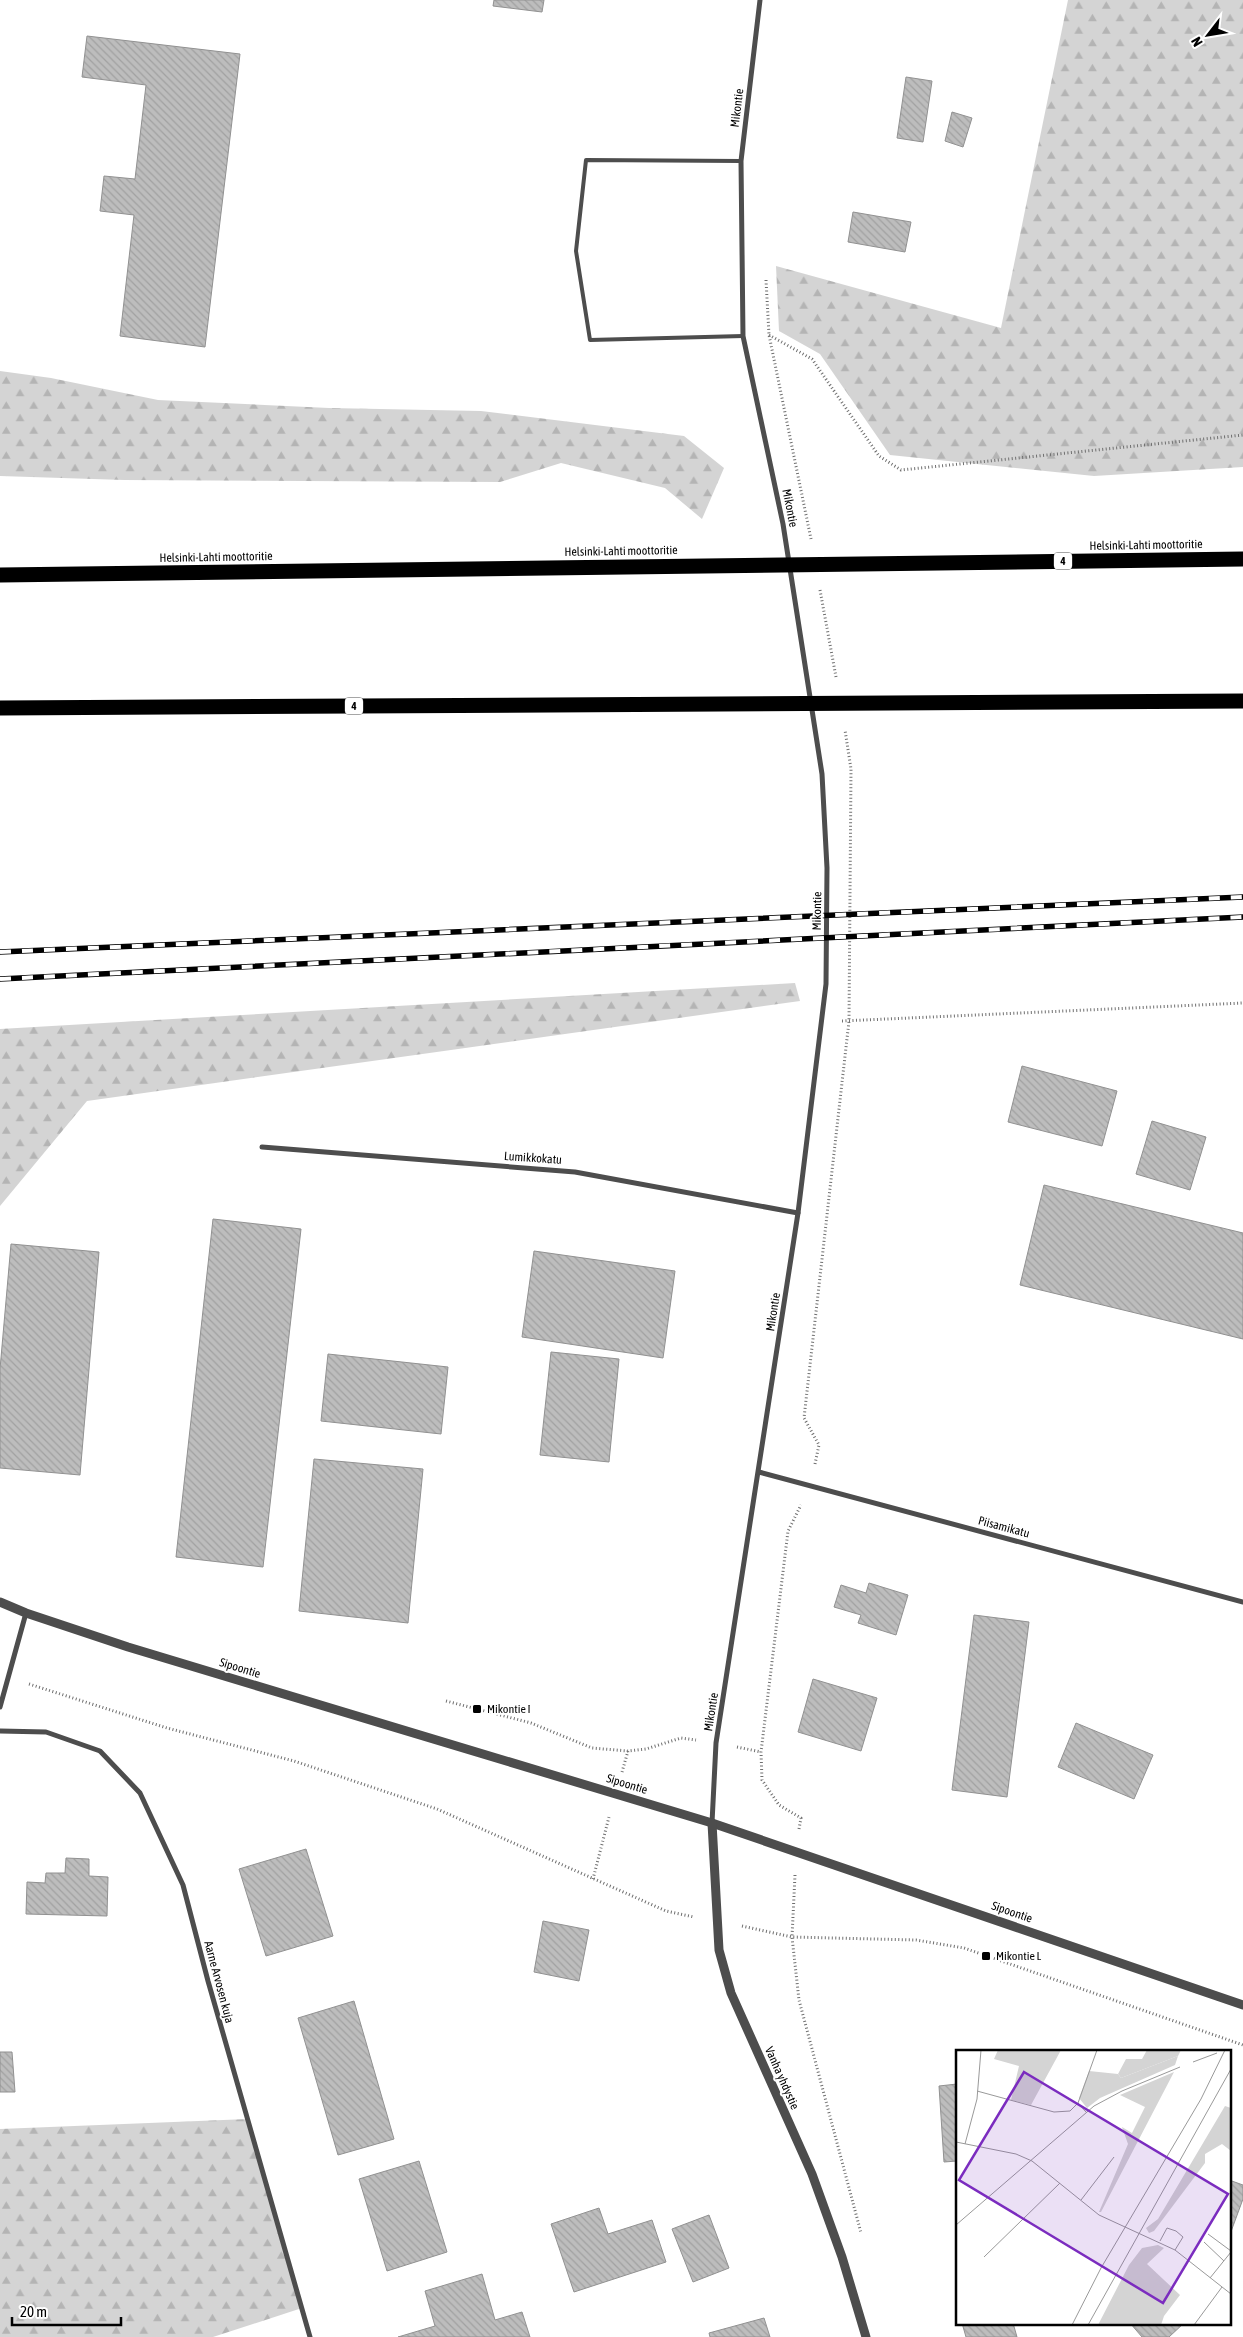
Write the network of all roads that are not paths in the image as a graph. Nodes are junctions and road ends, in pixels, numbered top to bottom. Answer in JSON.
{"nodes":[{"id":1,"x":760,"y":0,"type":"edge"},
{"id":2,"x":742,"y":161,"type":"junction"},
{"id":3,"x":743,"y":336,"type":"junction"},
{"id":4,"x":1243,"y":559,"type":"edge"},
{"id":5,"x":0,"y":575,"type":"edge"},
{"id":6,"x":1243,"y":701,"type":"edge"},
{"id":7,"x":0,"y":708,"type":"edge"},
{"id":8,"x":262,"y":1147,"type":"dead end"},
{"id":9,"x":798,"y":1213,"type":"junction"},
{"id":10,"x":759,"y":1472,"type":"junction"},
{"id":11,"x":0,"y":1602,"type":"edge"},
{"id":12,"x":1243,"y":1602,"type":"edge"},
{"id":13,"x":26,"y":1613,"type":"junction"},
{"id":14,"x":0,"y":1707,"type":"edge"},
{"id":15,"x":0,"y":1731,"type":"edge"},
{"id":16,"x":712,"y":1822,"type":"junction"},
{"id":17,"x":1243,"y":2005,"type":"edge"},
{"id":18,"x":310,"y":2337,"type":"edge"},
{"id":19,"x":866,"y":2337,"type":"edge"}],
"edges":[{"from":1,"to":2,"type":"street","name":"Mikontie"},
{"from":2,"to":3,"type":"street","name":"Mikontie"},
{"from":2,"to":3,"type":"lane"},
{"from":3,"to":9,"type":"street","name":"Mikontie"},
{"from":4,"to":5,"type":"highway","name":"Helsinki-Lahti moottoritie","number":"4"},
{"from":6,"to":7,"type":"highway","number":"4"},
{"from":8,"to":9,"type":"street","name":"Lumikkokatu"},
{"from":9,"to":10,"type":"street","name":"Mikontie"},
{"from":10,"to":12,"type":"street","name":"Piisamikatu"},
{"from":10,"to":16,"type":"street","name":"Mikontie"},
{"from":11,"to":13,"type":"street","name":"Sipoontie"},
{"from":13,"to":14,"type":"street"},
{"from":13,"to":16,"type":"street","name":"Sipoontie"},
{"from":15,"to":18,"type":"street","name":"Aarne Arvosen kuja"},
{"from":16,"to":17,"type":"street","name":"Sipoontie"},
{"from":16,"to":19,"type":"street","name":"Vanha yhdystie"}]}
